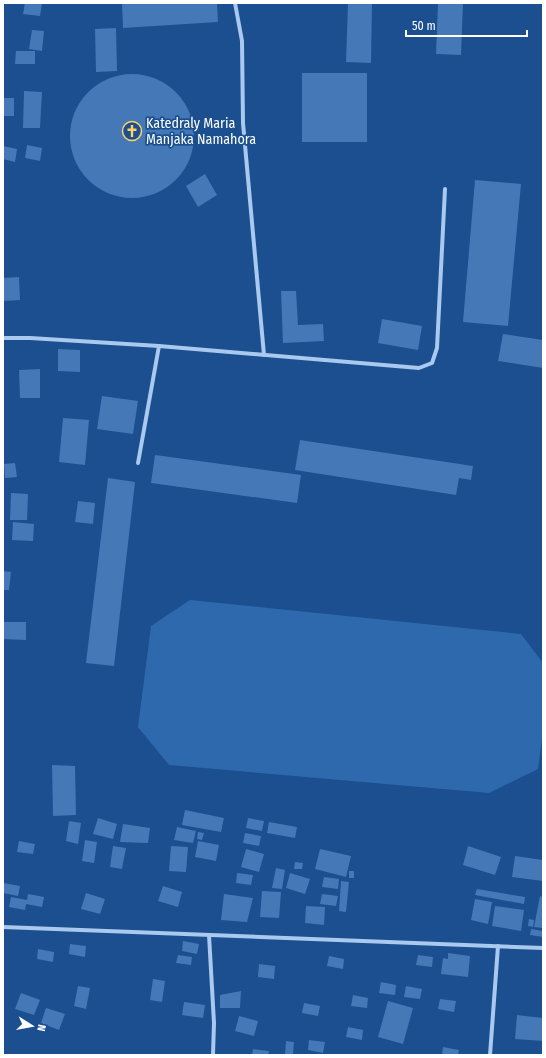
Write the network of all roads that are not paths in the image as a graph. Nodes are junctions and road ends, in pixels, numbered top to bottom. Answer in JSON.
{"nodes":[{"id":1,"x":235,"y":3,"type":"edge"},
{"id":2,"x":445,"y":189,"type":"dead end"},
{"id":3,"x":3,"y":338,"type":"edge"},
{"id":4,"x":159,"y":346,"type":"junction"},
{"id":5,"x":264,"y":355,"type":"junction"},
{"id":6,"x":138,"y":462,"type":"dead end"},
{"id":7,"x":3,"y":927,"type":"edge"},
{"id":8,"x":209,"y":935,"type":"junction"},
{"id":9,"x":498,"y":946,"type":"junction"},
{"id":10,"x":543,"y":948,"type":"edge"},
{"id":11,"x":213,"y":1055,"type":"edge"},
{"id":12,"x":490,"y":1055,"type":"edge"}],
"edges":[{"from":1,"to":5,"type":"street"},
{"from":2,"to":5,"type":"street"},
{"from":3,"to":4,"type":"street"},
{"from":4,"to":5,"type":"street"},
{"from":4,"to":6,"type":"street"},
{"from":7,"to":8,"type":"street"},
{"from":8,"to":9,"type":"street"},
{"from":8,"to":11,"type":"street"},
{"from":9,"to":10,"type":"street"},
{"from":9,"to":12,"type":"street"}]}
